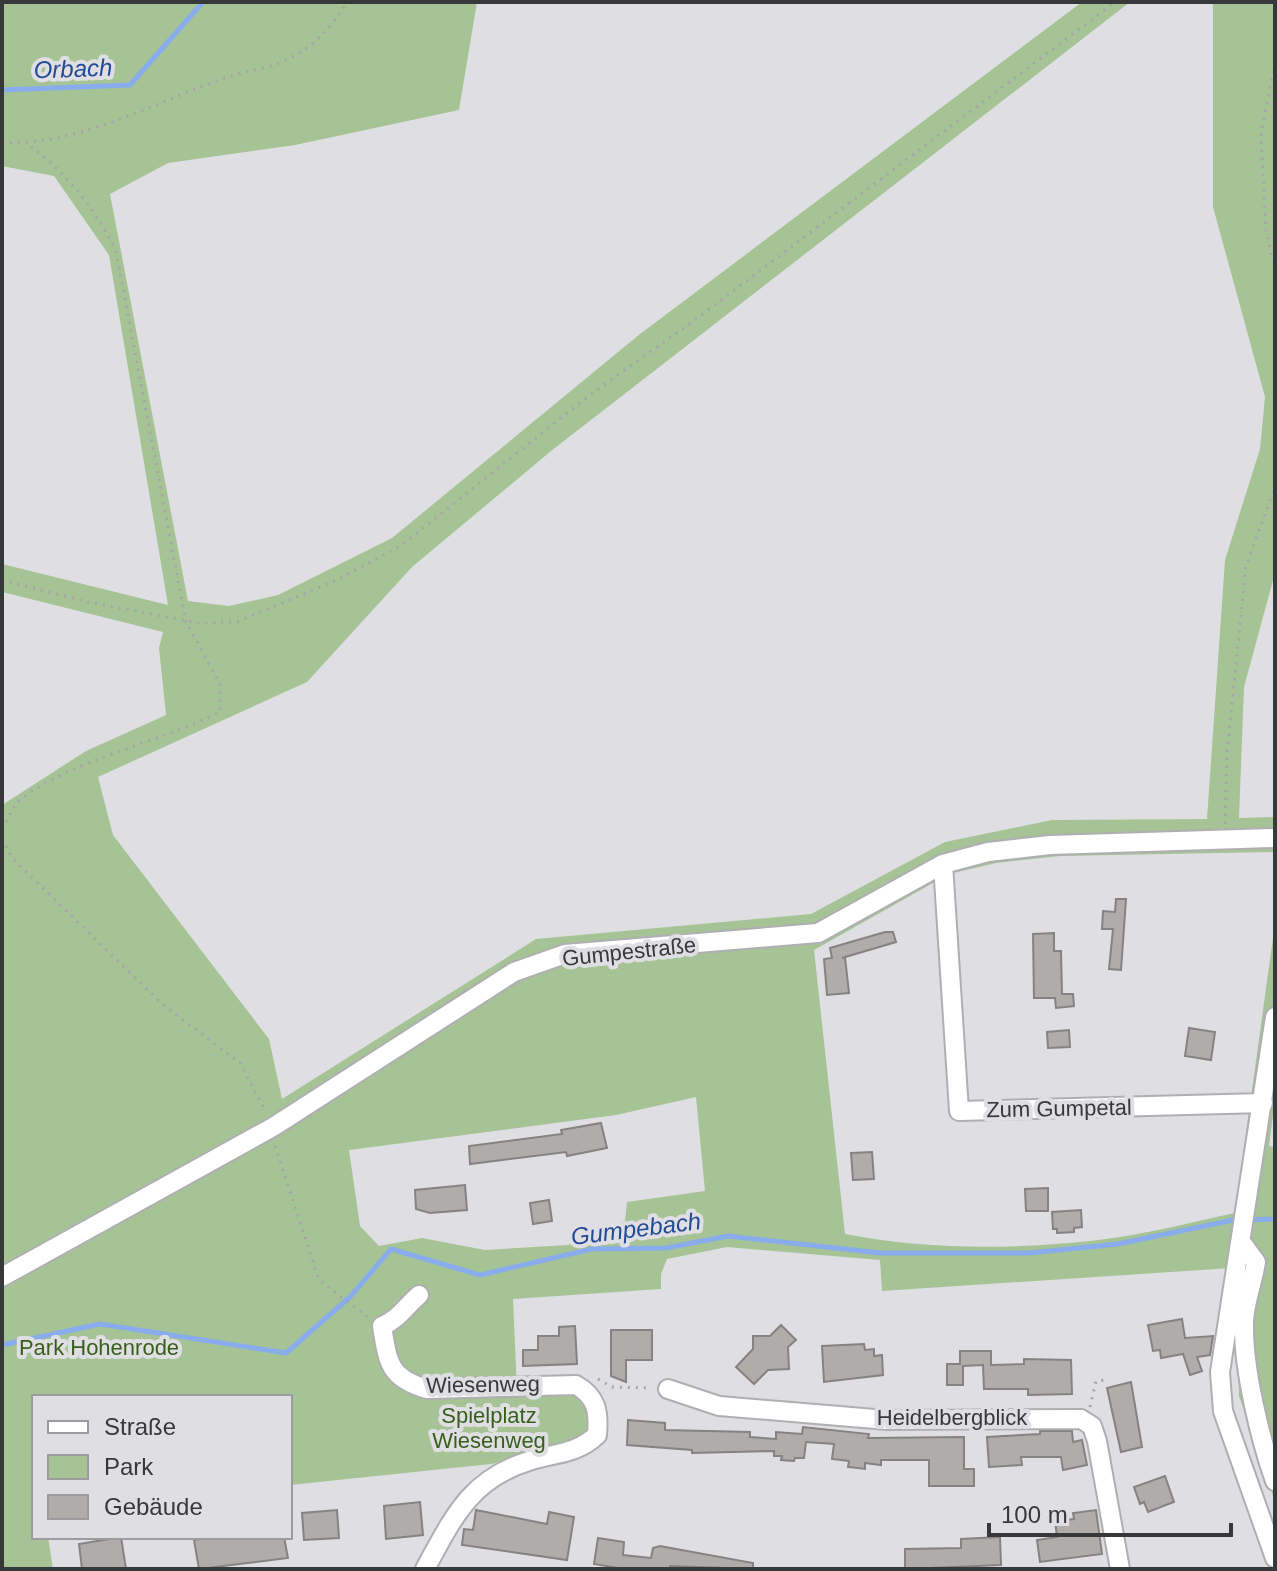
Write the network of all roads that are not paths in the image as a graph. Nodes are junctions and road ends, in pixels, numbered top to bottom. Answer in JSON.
{"nodes":[{"id":1,"x":1275,"y":838,"type":"edge"},
{"id":2,"x":943,"y":864,"type":"junction"},
{"id":3,"x":1275,"y":1017,"type":"edge"},
{"id":4,"x":1263,"y":1103,"type":"junction"},
{"id":5,"x":1243,"y":1241,"type":"junction"},
{"id":6,"x":2,"y":1277,"type":"edge"},
{"id":7,"x":419,"y":1295,"type":"dead end"},
{"id":8,"x":668,"y":1389,"type":"road end"},
{"id":9,"x":1275,"y":1481,"type":"edge"},
{"id":10,"x":1275,"y":1558,"type":"edge"},
{"id":11,"x":425,"y":1569,"type":"edge"},
{"id":12,"x":1117,"y":1569,"type":"edge"}],
"edges":[{"from":1,"to":2,"type":"street","name":"Gumpestraße"},
{"from":2,"to":4,"type":"street","name":"Zum Gumpetal"},
{"from":2,"to":6,"type":"street","name":"Gumpestraße"},
{"from":3,"to":4,"type":"street"},
{"from":4,"to":5,"type":"street"},
{"from":5,"to":9,"type":"street"},
{"from":5,"to":10,"type":"street"},
{"from":7,"to":11,"type":"street","name":"Wiesenweg"},
{"from":8,"to":12,"type":"street","name":"Heidelbergblick"}]}
